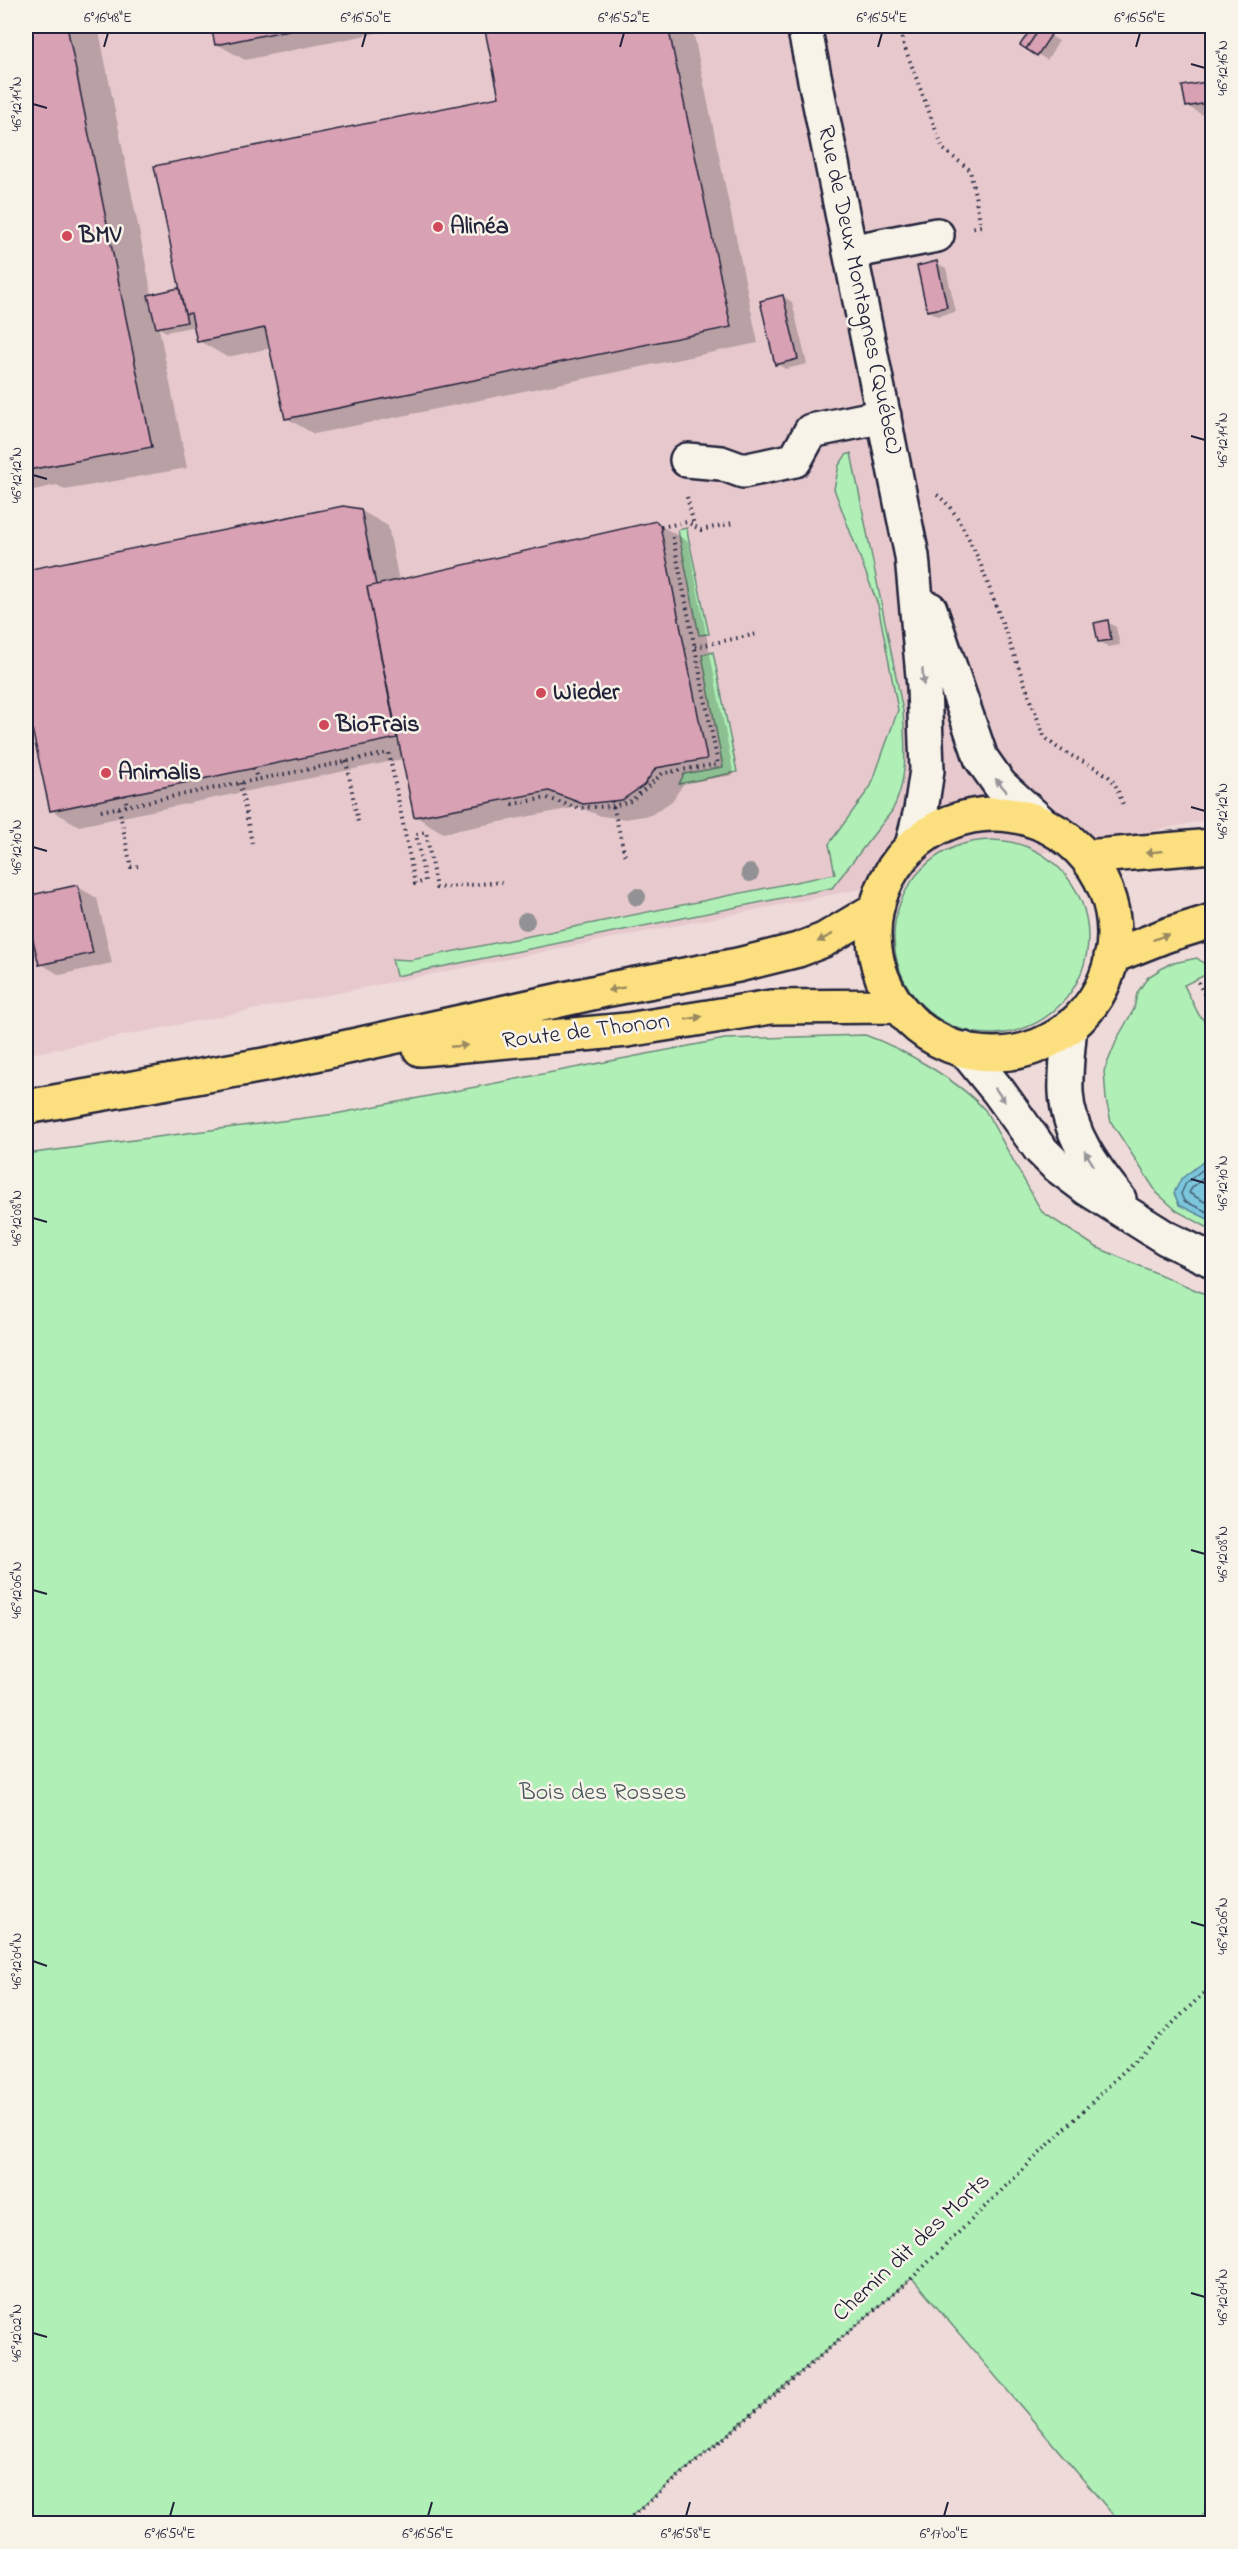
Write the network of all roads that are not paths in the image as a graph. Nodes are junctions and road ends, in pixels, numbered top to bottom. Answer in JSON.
{"nodes":[{"id":1,"x":804,"y":26,"type":"edge"},
{"id":2,"x":937,"y":235,"type":"road end"},
{"id":3,"x":850,"y":252,"type":"junction"},
{"id":4,"x":884,"y":416,"type":"junction"},
{"id":5,"x":687,"y":460,"type":"dead end"},
{"id":6,"x":912,"y":556,"type":"junction"},
{"id":7,"x":1044,"y":825,"type":"junction"},
{"id":8,"x":912,"y":846,"type":"junction"},
{"id":9,"x":1212,"y":846,"type":"edge"},
{"id":10,"x":1086,"y":857,"type":"junction"},
{"id":11,"x":876,"y":909,"type":"junction"},
{"id":12,"x":1212,"y":921,"type":"edge"},
{"id":13,"x":1111,"y":957,"type":"junction"},
{"id":14,"x":898,"y":1006,"type":"junction"},
{"id":15,"x":1070,"y":1026,"type":"junction"},
{"id":16,"x":964,"y":1049,"type":"junction"},
{"id":17,"x":275,"y":1063,"type":"junction"},
{"id":18,"x":26,"y":1107,"type":"edge"},
{"id":19,"x":1138,"y":1221,"type":"junction"},
{"id":20,"x":1212,"y":1260,"type":"edge"}],
"edges":[{"from":1,"to":3,"type":"street","name":"Rue de Deux Montagnes (Québec)"},
{"from":2,"to":3,"type":"street"},
{"from":3,"to":4,"type":"street","name":"Rue de Deux Montagnes (Québec)"},
{"from":4,"to":5,"type":"street"},
{"from":4,"to":6,"type":"street","name":"Rue de Deux Montagnes (Québec)"},
{"from":7,"to":6,"type":"street","name":"Rue de Deux Montagnes (Québec)","one_way":true},
{"from":6,"to":8,"type":"street","name":"Rue de Deux Montagnes (Québec)","one_way":true},
{"from":7,"to":8,"type":"main road"},
{"from":7,"to":10,"type":"main road"},
{"from":8,"to":11,"type":"main road"},
{"from":9,"to":10,"type":"main road","one_way":true},
{"from":10,"to":13,"type":"main road"},
{"from":11,"to":14,"type":"main road"},
{"from":11,"to":17,"type":"main road","name":"Route de Thonon","one_way":true},
{"from":13,"to":12,"type":"main road","one_way":true},
{"from":13,"to":15,"type":"main road"},
{"from":14,"to":16,"type":"main road"},
{"from":17,"to":14,"type":"main road","name":"Route de Thonon","one_way":true},
{"from":15,"to":16,"type":"main road"},
{"from":19,"to":15,"type":"street","one_way":true},
{"from":16,"to":19,"type":"street","one_way":true},
{"from":17,"to":18,"type":"main road","name":"Route de Thonon"},
{"from":19,"to":20,"type":"street"}]}
